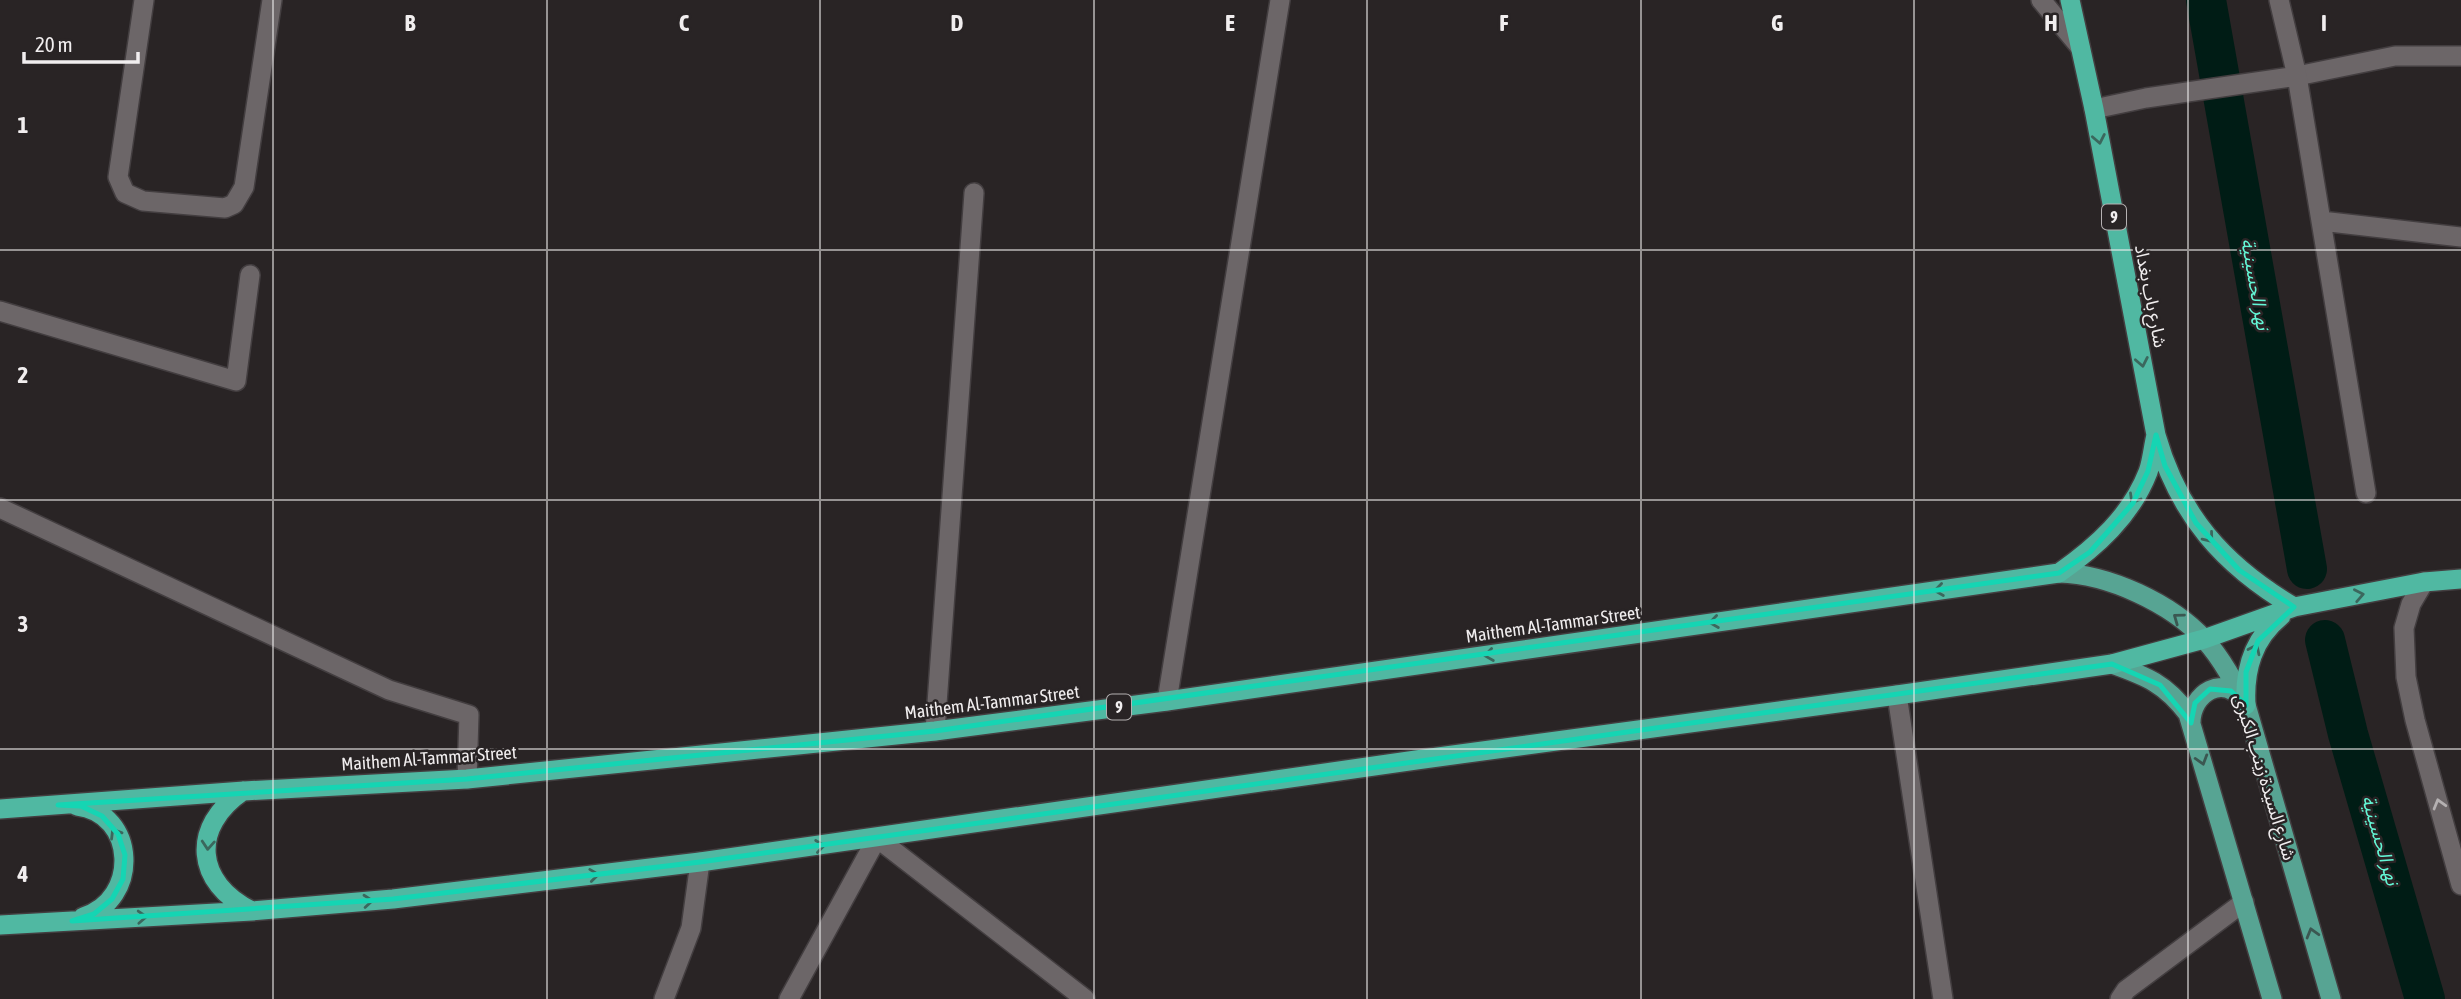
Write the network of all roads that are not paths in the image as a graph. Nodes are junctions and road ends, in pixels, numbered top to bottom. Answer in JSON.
{"nodes":[{"id":1,"x":144,"y":0,"type":"edge"},
{"id":2,"x":272,"y":0,"type":"edge"},
{"id":3,"x":1279,"y":0,"type":"edge"},
{"id":4,"x":2041,"y":0,"type":"edge"},
{"id":5,"x":2070,"y":0,"type":"edge"},
{"id":6,"x":2279,"y":0,"type":"edge"},
{"id":7,"x":2080,"y":47,"type":"junction"},
{"id":8,"x":2461,"y":56,"type":"edge"},
{"id":9,"x":2297,"y":76,"type":"junction"},
{"id":10,"x":2094,"y":109,"type":"junction"},
{"id":11,"x":974,"y":193,"type":"dead end"},
{"id":12,"x":2321,"y":221,"type":"junction"},
{"id":13,"x":2461,"y":237,"type":"edge"},
{"id":14,"x":250,"y":275,"type":"dead end"},
{"id":15,"x":0,"y":311,"type":"edge"},
{"id":16,"x":2156,"y":435,"type":"junction"},
{"id":17,"x":2366,"y":493,"type":"dead end"},
{"id":18,"x":0,"y":508,"type":"edge"},
{"id":19,"x":2059,"y":573,"type":"junction"},
{"id":20,"x":2461,"y":579,"type":"edge"},
{"id":21,"x":2424,"y":582,"type":"junction"},
{"id":22,"x":2294,"y":607,"type":"junction"},
{"id":23,"x":2204,"y":639,"type":"junction"},
{"id":24,"x":2112,"y":664,"type":"junction"},
{"id":25,"x":1896,"y":695,"type":"junction"},
{"id":26,"x":1167,"y":701,"type":"junction"},
{"id":27,"x":2246,"y":705,"type":"junction"},
{"id":28,"x":2191,"y":723,"type":"junction"},
{"id":29,"x":935,"y":731,"type":"junction"},
{"id":30,"x":467,"y":779,"type":"junction"},
{"id":31,"x":244,"y":791,"type":"junction"},
{"id":32,"x":58,"y":805,"type":"junction"},
{"id":33,"x":0,"y":809,"type":"edge"},
{"id":34,"x":877,"y":838,"type":"junction"},
{"id":35,"x":700,"y":862,"type":"junction"},
{"id":36,"x":2460,"y":874,"type":"edge"},
{"id":37,"x":2244,"y":902,"type":"junction"},
{"id":38,"x":252,"y":911,"type":"junction"},
{"id":39,"x":72,"y":921,"type":"junction"},
{"id":40,"x":0,"y":925,"type":"edge"},
{"id":41,"x":664,"y":999,"type":"edge"},
{"id":42,"x":789,"y":999,"type":"edge"},
{"id":43,"x":1085,"y":999,"type":"edge"},
{"id":44,"x":1942,"y":999,"type":"edge"},
{"id":45,"x":2120,"y":999,"type":"edge"},
{"id":46,"x":2272,"y":999,"type":"edge"},
{"id":47,"x":2331,"y":999,"type":"edge"}],
"edges":[{"from":1,"to":2,"type":"street"},
{"from":3,"to":26,"type":"street"},
{"from":4,"to":7,"type":"street"},
{"from":5,"to":7,"type":"highway","name":"شارع باب بغداد","number":"9"},
{"from":6,"to":9,"type":"street"},
{"from":7,"to":10,"type":"highway","name":"شارع باب بغداد","number":"9"},
{"from":8,"to":9,"type":"street"},
{"from":9,"to":10,"type":"street"},
{"from":9,"to":12,"type":"street"},
{"from":10,"to":16,"type":"highway","name":"شارع باب بغداد","number":"9","one_way":true},
{"from":11,"to":29,"type":"street"},
{"from":12,"to":13,"type":"street"},
{"from":12,"to":17,"type":"street"},
{"from":14,"to":15,"type":"street"},
{"from":16,"to":19,"type":"highway","name":"Maithem Al-Tammar Street","number":"9","one_way":true},
{"from":16,"to":22,"type":"highway","name":"شارع باب بغداد","one_way":true},
{"from":18,"to":30,"type":"street"},
{"from":23,"to":19,"type":"main road","name":"شارع السيدة زينب الكبرى","one_way":true},
{"from":19,"to":26,"type":"highway","name":"Maithem Al-Tammar Street","number":"9","one_way":true},
{"from":20,"to":21,"type":"highway"},
{"from":22,"to":21,"type":"highway","one_way":true},
{"from":36,"to":21,"type":"street","one_way":true},
{"from":22,"to":23,"type":"highway"},
{"from":27,"to":22,"type":"highway","one_way":true},
{"from":23,"to":24,"type":"highway"},
{"from":23,"to":27,"type":"main road","name":"شارع السيدة زينب الكبرى"},
{"from":24,"to":25,"type":"highway"},
{"from":24,"to":28,"type":"main road"},
{"from":25,"to":34,"type":"highway"},
{"from":25,"to":44,"type":"street"},
{"from":26,"to":29,"type":"highway","name":"Maithem Al-Tammar Street","number":"9"},
{"from":27,"to":28,"type":"main road"},
{"from":47,"to":27,"type":"main road","name":"شارع السيدة زينب الكبرى","one_way":true},
{"from":28,"to":37,"type":"main road","one_way":true},
{"from":29,"to":30,"type":"highway","name":"Maithem Al-Tammar Street","number":"9"},
{"from":30,"to":31,"type":"highway","name":"Maithem Al-Tammar Street","number":"9"},
{"from":31,"to":32,"type":"highway","name":"Maithem Al-Tammar Street","number":"9"},
{"from":31,"to":38,"type":"highway","one_way":true},
{"from":32,"to":33,"type":"highway","name":"Maithem Al-Tammar Street","number":"9"},
{"from":39,"to":32,"type":"highway","one_way":true},
{"from":35,"to":34,"type":"highway","one_way":true},
{"from":34,"to":42,"type":"street"},
{"from":34,"to":43,"type":"street"},
{"from":38,"to":35,"type":"highway","one_way":true},
{"from":35,"to":41,"type":"street"},
{"from":37,"to":45,"type":"street"},
{"from":37,"to":46,"type":"main road"},
{"from":39,"to":38,"type":"highway","one_way":true},
{"from":39,"to":40,"type":"highway"}]}
